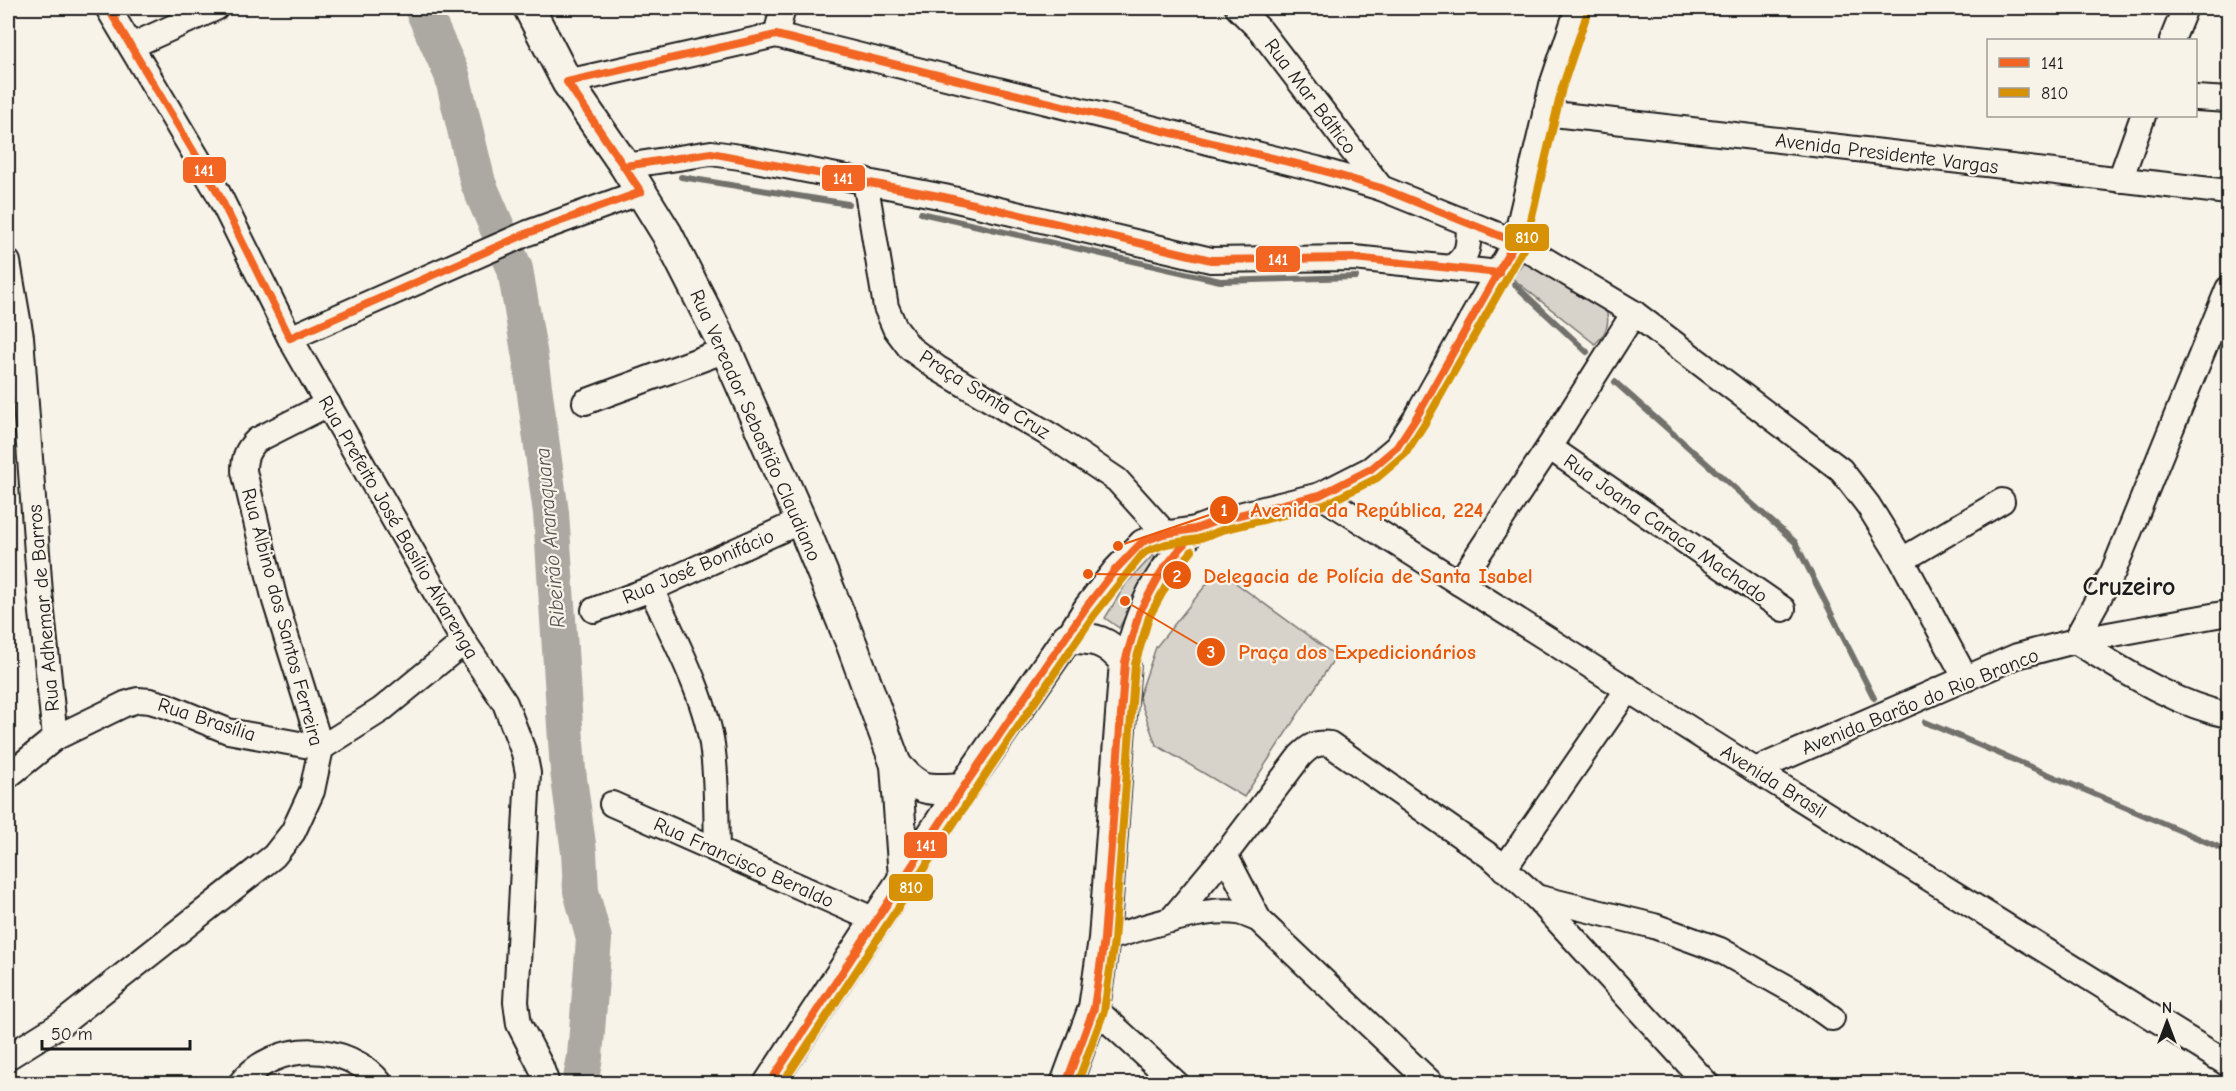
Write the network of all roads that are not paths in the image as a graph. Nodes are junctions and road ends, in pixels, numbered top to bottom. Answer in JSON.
{"nodes":[{"id":1,"x":108,"y":8,"type":"edge"},
{"id":2,"x":216,"y":8,"type":"edge"},
{"id":3,"x":530,"y":8,"type":"edge"},
{"id":4,"x":783,"y":8,"type":"edge"},
{"id":5,"x":1238,"y":8,"type":"edge"},
{"id":6,"x":1578,"y":8,"type":"edge"},
{"id":7,"x":2185,"y":8,"type":"edge"},
{"id":8,"x":776,"y":35,"type":"junction"},
{"id":9,"x":2172,"y":39,"type":"edge"},
{"id":10,"x":132,"y":46,"type":"junction"},
{"id":11,"x":567,"y":82,"type":"junction"},
{"id":12,"x":2197,"y":98,"type":"edge"},
{"id":13,"x":2229,"y":100,"type":"edge"},
{"id":14,"x":1545,"y":113,"type":"junction"},
{"id":15,"x":2143,"y":117,"type":"edge"},
{"id":16,"x":625,"y":166,"type":"junction"},
{"id":17,"x":865,"y":180,"type":"junction"},
{"id":18,"x":2120,"y":180,"type":"junction"},
{"id":19,"x":1381,"y":188,"type":"junction"},
{"id":20,"x":641,"y":192,"type":"junction"},
{"id":21,"x":2229,"y":192,"type":"edge"},
{"id":22,"x":1469,"y":224,"type":"junction"},
{"id":23,"x":1515,"y":242,"type":"junction"},
{"id":24,"x":8,"y":262,"type":"edge"},
{"id":25,"x":1451,"y":267,"type":"junction"},
{"id":26,"x":1499,"y":273,"type":"junction"},
{"id":27,"x":2229,"y":289,"type":"edge"},
{"id":28,"x":1634,"y":313,"type":"junction"},
{"id":29,"x":290,"y":338,"type":"junction"},
{"id":30,"x":14,"y":340,"type":"edge"},
{"id":31,"x":726,"y":350,"type":"junction"},
{"id":32,"x":585,"y":402,"type":"dead end"},
{"id":33,"x":328,"y":404,"type":"junction"},
{"id":34,"x":1549,"y":447,"type":"junction"},
{"id":35,"x":1320,"y":495,"type":"junction"},
{"id":36,"x":2002,"y":501,"type":"dead end"},
{"id":37,"x":801,"y":521,"type":"junction"},
{"id":38,"x":1172,"y":542,"type":"junction"},
{"id":39,"x":1902,"y":560,"type":"junction"},
{"id":40,"x":1459,"y":583,"type":"junction"},
{"id":41,"x":651,"y":589,"type":"junction"},
{"id":42,"x":594,"y":609,"type":"dead end"},
{"id":43,"x":1783,"y":609,"type":"dead end"},
{"id":44,"x":2229,"y":613,"type":"edge"},
{"id":45,"x":1067,"y":638,"type":"junction"},
{"id":46,"x":2074,"y":641,"type":"junction"},
{"id":47,"x":464,"y":642,"type":"junction"},
{"id":48,"x":1125,"y":662,"type":"junction"},
{"id":49,"x":1966,"y":679,"type":"junction"},
{"id":50,"x":1628,"y":689,"type":"junction"},
{"id":51,"x":2229,"y":715,"type":"edge"},
{"id":52,"x":55,"y":738,"type":"junction"},
{"id":53,"x":321,"y":748,"type":"junction"},
{"id":54,"x":896,"y":765,"type":"junction"},
{"id":55,"x":1755,"y":770,"type":"junction"},
{"id":56,"x":8,"y":776,"type":"edge"},
{"id":57,"x":963,"y":788,"type":"junction"},
{"id":58,"x":612,"y":804,"type":"dead end"},
{"id":59,"x":717,"y":850,"type":"junction"},
{"id":60,"x":1225,"y":855,"type":"junction"},
{"id":61,"x":1504,"y":869,"type":"junction"},
{"id":62,"x":904,"y":878,"type":"junction"},
{"id":63,"x":1536,"y":897,"type":"junction"},
{"id":64,"x":875,"y":920,"type":"junction"},
{"id":65,"x":1171,"y":920,"type":"junction"},
{"id":66,"x":1259,"y":920,"type":"junction"},
{"id":67,"x":1104,"y":939,"type":"junction"},
{"id":68,"x":1094,"y":1008,"type":"junction"},
{"id":69,"x":1832,"y":1018,"type":"dead end"},
{"id":70,"x":8,"y":1057,"type":"edge"},
{"id":71,"x":2229,"y":1064,"type":"edge"},
{"id":72,"x":240,"y":1083,"type":"edge"},
{"id":73,"x":381,"y":1083,"type":"edge"},
{"id":74,"x":549,"y":1083,"type":"edge"},
{"id":75,"x":769,"y":1083,"type":"edge"},
{"id":76,"x":1066,"y":1083,"type":"edge"},
{"id":77,"x":1177,"y":1083,"type":"edge"},
{"id":78,"x":1432,"y":1083,"type":"edge"},
{"id":79,"x":1707,"y":1083,"type":"edge"}],
"edges":[{"from":1,"to":10,"type":"street","name":"Rua Prefeito José Basílio Alvarenga"},
{"from":2,"to":10,"type":"street"},
{"from":3,"to":11,"type":"main road","name":"Rua Vereador Sebastião Claudiano"},
{"from":4,"to":8,"type":"street"},
{"from":5,"to":19,"type":"street","name":"Rua Mar Báltico"},
{"from":6,"to":14,"type":"street"},
{"from":7,"to":9,"type":"street"},
{"from":8,"to":11,"type":"street"},
{"from":8,"to":19,"type":"street"},
{"from":10,"to":29,"type":"street","name":"Rua Prefeito José Basílio Alvarenga"},
{"from":11,"to":16,"type":"main road","name":"Rua Vereador Sebastião Claudiano"},
{"from":12,"to":13,"type":"street"},
{"from":14,"to":18,"type":"street","name":"Avenida Presidente Vargas"},
{"from":14,"to":23,"type":"street"},
{"from":15,"to":18,"type":"street"},
{"from":16,"to":17,"type":"street"},
{"from":16,"to":20,"type":"main road","name":"Rua Vereador Sebastião Claudiano"},
{"from":17,"to":25,"type":"street"},
{"from":17,"to":38,"type":"street","name":"Praça Santa Cruz"},
{"from":18,"to":21,"type":"street","name":"Avenida Presidente Vargas"},
{"from":19,"to":22,"type":"street"},
{"from":20,"to":29,"type":"street"},
{"from":20,"to":31,"type":"main road","name":"Rua Vereador Sebastião Claudiano"},
{"from":22,"to":23,"type":"street"},
{"from":22,"to":25,"type":"street"},
{"from":23,"to":26,"type":"street"},
{"from":23,"to":28,"type":"street"},
{"from":24,"to":30,"type":"street","name":"Rua Adhemar de Barros"},
{"from":25,"to":26,"type":"street"},
{"from":26,"to":35,"type":"street"},
{"from":27,"to":46,"type":"street"},
{"from":28,"to":34,"type":"street"},
{"from":28,"to":39,"type":"street"},
{"from":29,"to":33,"type":"street","name":"Rua Prefeito José Basílio Alvarenga"},
{"from":30,"to":52,"type":"street","name":"Rua Adhemar de Barros"},
{"from":31,"to":32,"type":"street"},
{"from":31,"to":37,"type":"main road","name":"Rua Vereador Sebastião Claudiano"},
{"from":33,"to":47,"type":"street","name":"Rua Prefeito José Basílio Alvarenga"},
{"from":33,"to":53,"type":"street","name":"Rua Albino dos Santos Ferreira"},
{"from":34,"to":40,"type":"street"},
{"from":34,"to":43,"type":"street","name":"Rua Joana Caraca Machado"},
{"from":35,"to":38,"type":"street"},
{"from":35,"to":40,"type":"street","name":"Avenida Brasil"},
{"from":36,"to":39,"type":"street"},
{"from":37,"to":41,"type":"street","name":"Rua José Bonifácio"},
{"from":37,"to":54,"type":"main road","name":"Rua Vereador Sebastião Claudiano"},
{"from":38,"to":45,"type":"street"},
{"from":38,"to":48,"type":"street"},
{"from":39,"to":49,"type":"street"},
{"from":40,"to":50,"type":"street","name":"Avenida Brasil"},
{"from":41,"to":42,"type":"street","name":"Rua José Bonifácio"},
{"from":41,"to":59,"type":"street"},
{"from":44,"to":46,"type":"street","name":"Avenida Barão do Rio Branco"},
{"from":45,"to":48,"type":"main road"},
{"from":45,"to":57,"type":"main road"},
{"from":46,"to":49,"type":"street","name":"Avenida Barão do Rio Branco"},
{"from":46,"to":51,"type":"street"},
{"from":47,"to":53,"type":"street"},
{"from":47,"to":74,"type":"street","name":"Rua Prefeito José Basílio Alvarenga"},
{"from":48,"to":67,"type":"main road"},
{"from":49,"to":55,"type":"street","name":"Avenida Barão do Rio Branco"},
{"from":50,"to":55,"type":"street","name":"Avenida Brasil"},
{"from":50,"to":61,"type":"street"},
{"from":52,"to":53,"type":"street","name":"Rua Brasília"},
{"from":52,"to":56,"type":"street","name":"Rua Brasília"},
{"from":53,"to":70,"type":"street","name":"Rua Albino dos Santos Ferreira"},
{"from":54,"to":57,"type":"main road"},
{"from":54,"to":62,"type":"main road"},
{"from":55,"to":71,"type":"street","name":"Avenida Brasil"},
{"from":57,"to":62,"type":"main road"},
{"from":58,"to":59,"type":"street","name":"Rua Francisco Beraldo"},
{"from":59,"to":64,"type":"street","name":"Rua Francisco Beraldo"},
{"from":60,"to":61,"type":"street"},
{"from":60,"to":65,"type":"street"},
{"from":60,"to":66,"type":"street"},
{"from":61,"to":63,"type":"street"},
{"from":62,"to":64,"type":"main road"},
{"from":63,"to":69,"type":"street"},
{"from":63,"to":79,"type":"street"},
{"from":64,"to":75,"type":"main road"},
{"from":65,"to":66,"type":"street"},
{"from":65,"to":67,"type":"street"},
{"from":66,"to":78,"type":"street"},
{"from":67,"to":68,"type":"main road"},
{"from":68,"to":76,"type":"main road"},
{"from":68,"to":77,"type":"street"},
{"from":72,"to":73,"type":"street"}]}
